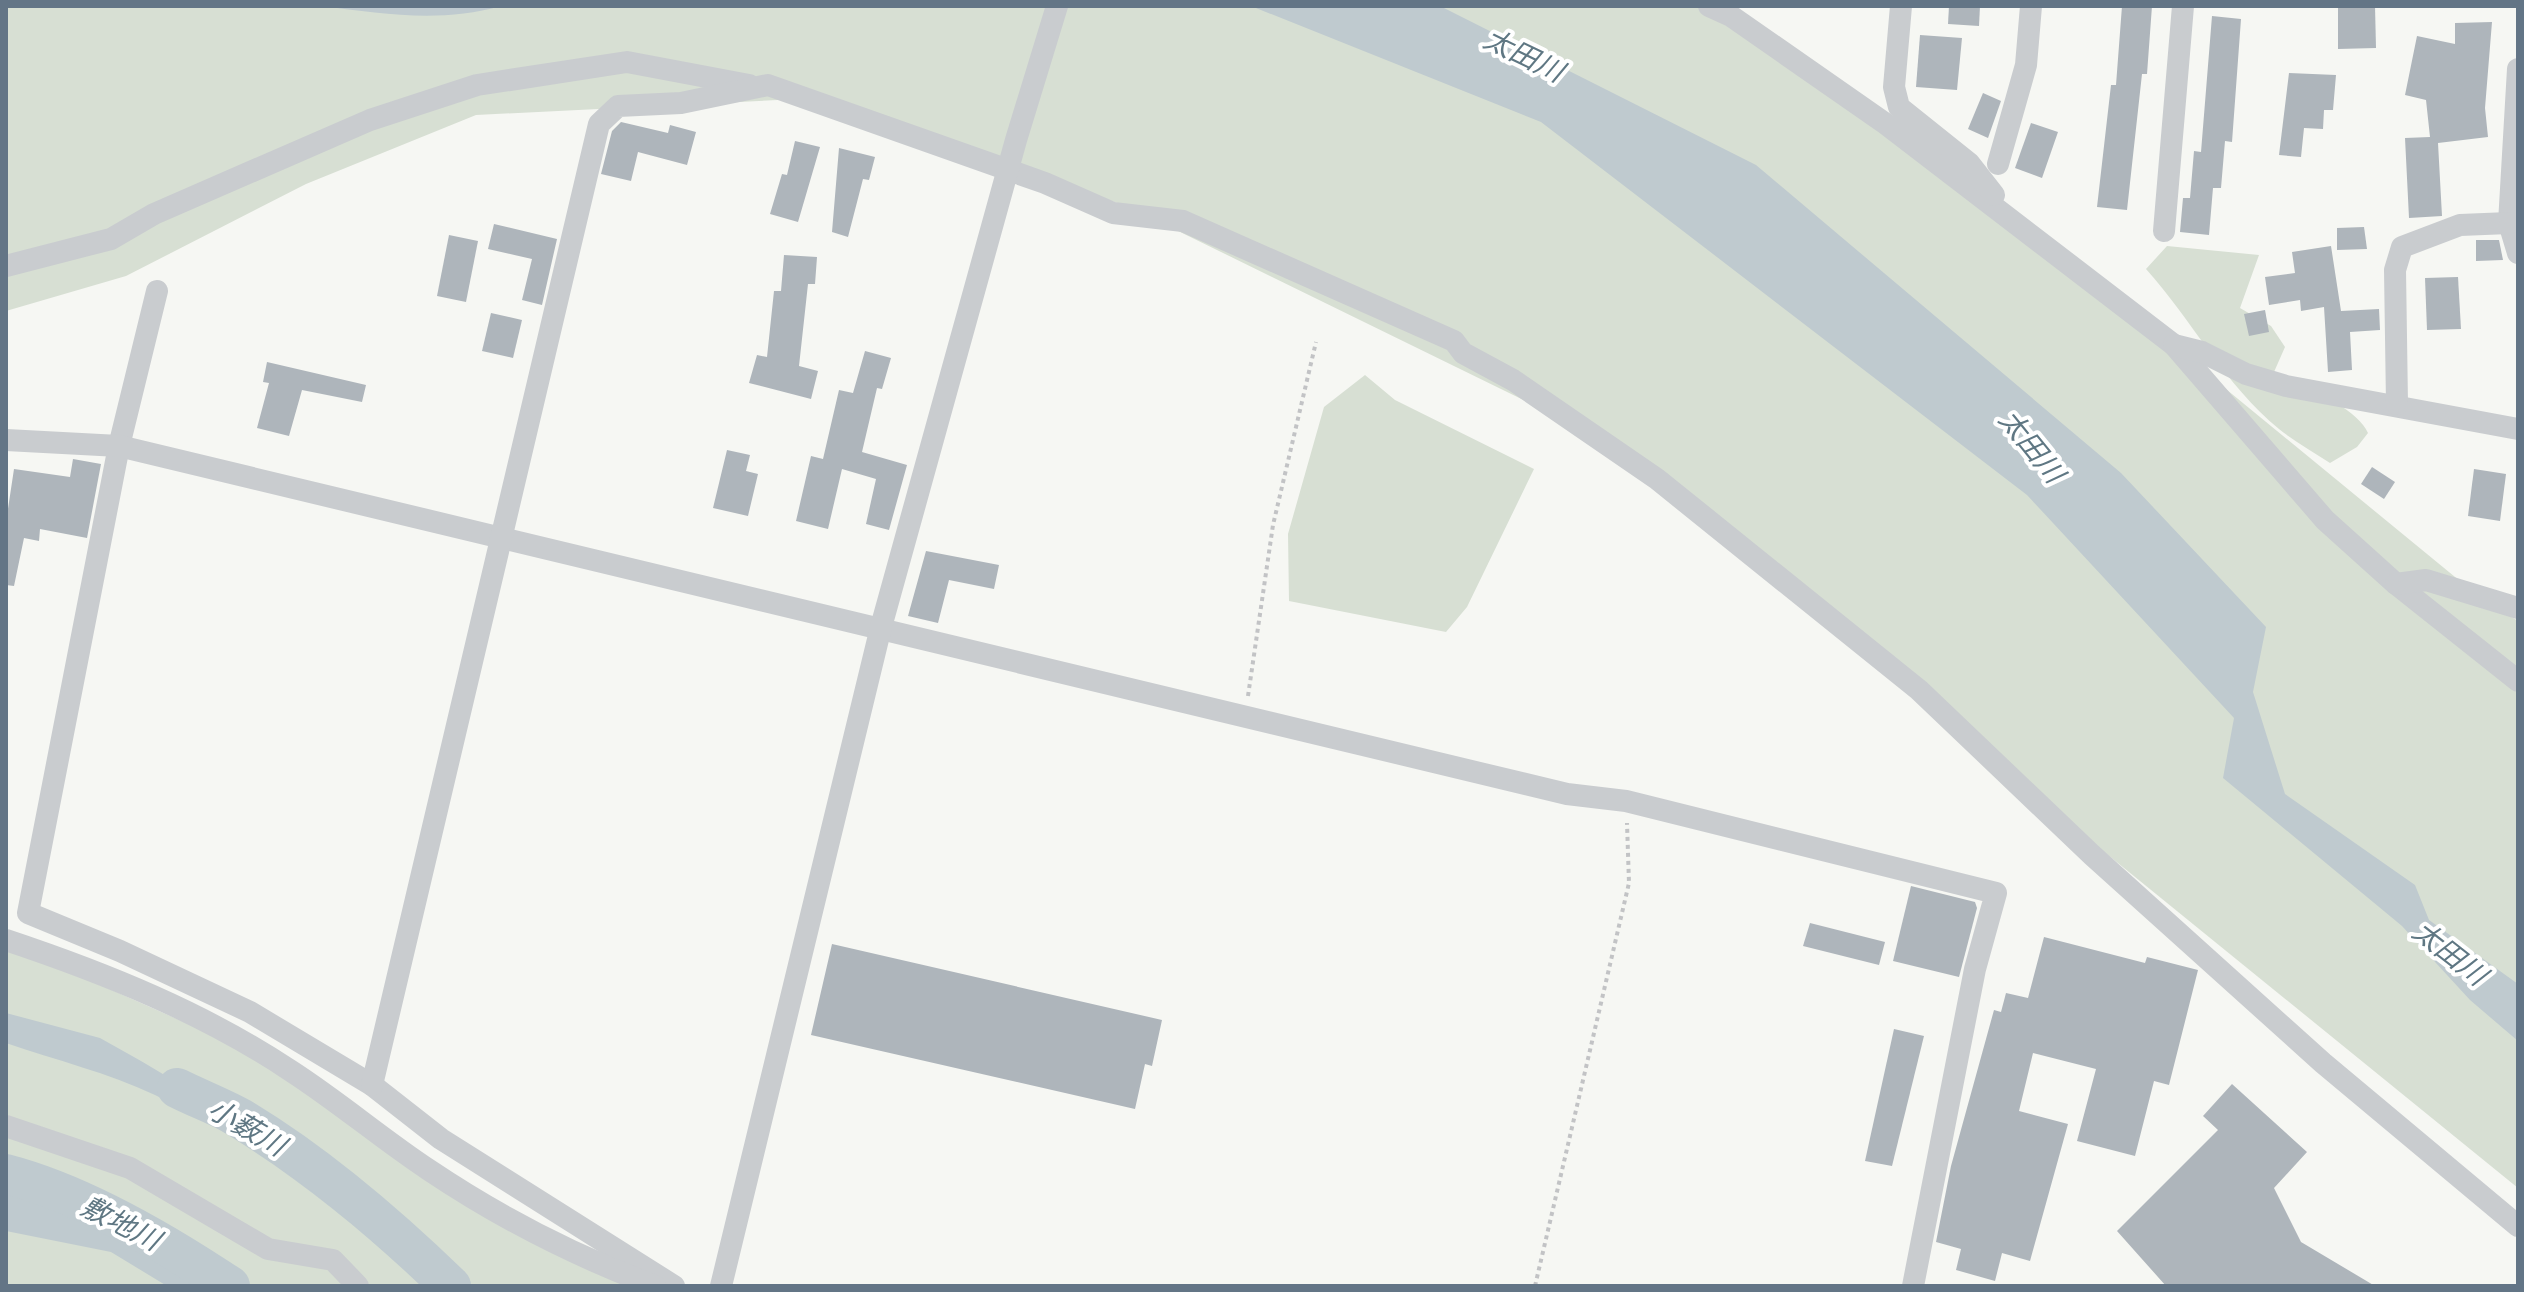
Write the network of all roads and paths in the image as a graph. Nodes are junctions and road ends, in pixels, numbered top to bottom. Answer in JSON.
{"nodes":[{"id":1,"x":1057,"y":6,"type":"edge"},
{"id":2,"x":1709,"y":6,"type":"edge"},
{"id":3,"x":1901,"y":6,"type":"edge"},
{"id":4,"x":2031,"y":6,"type":"edge"},
{"id":5,"x":2183,"y":6,"type":"edge"},
{"id":6,"x":2518,"y":69,"type":"edge"},
{"id":7,"x":757,"y":86,"type":"junction"},
{"id":8,"x":1998,"y":164,"type":"dead end"},
{"id":9,"x":1009,"y":172,"type":"junction"},
{"id":10,"x":2012,"y":218,"type":"junction"},
{"id":11,"x":2509,"y":223,"type":"junction"},
{"id":12,"x":2164,"y":231,"type":"dead end"},
{"id":13,"x":2518,"y":253,"type":"edge"},
{"id":14,"x":6,"y":266,"type":"edge"},
{"id":15,"x":157,"y":291,"type":"dead end"},
{"id":16,"x":1316,"y":342,"type":"dead end"},
{"id":17,"x":2174,"y":345,"type":"junction"},
{"id":18,"x":2397,"y":404,"type":"junction"},
{"id":19,"x":2518,"y":429,"type":"edge"},
{"id":20,"x":6,"y":440,"type":"edge"},
{"id":21,"x":119,"y":446,"type":"junction"},
{"id":22,"x":499,"y":536,"type":"junction"},
{"id":23,"x":2396,"y":584,"type":"junction"},
{"id":24,"x":2518,"y":608,"type":"edge"},
{"id":25,"x":881,"y":627,"type":"junction"},
{"id":26,"x":2518,"y":681,"type":"edge"},
{"id":27,"x":1245,"y":716,"type":"junction"},
{"id":28,"x":1626,"y":801,"type":"junction"},
{"id":29,"x":6,"y":940,"type":"edge"},
{"id":30,"x":372,"y":1085,"type":"junction"},
{"id":31,"x":6,"y":1126,"type":"edge"},
{"id":32,"x":2518,"y":1226,"type":"edge"},
{"id":33,"x":358,"y":1286,"type":"edge"},
{"id":34,"x":655,"y":1286,"type":"edge"},
{"id":35,"x":674,"y":1286,"type":"edge"},
{"id":36,"x":721,"y":1286,"type":"edge"},
{"id":37,"x":1535,"y":1286,"type":"edge"},
{"id":38,"x":1913,"y":1286,"type":"edge"}],
"edges":[{"from":1,"to":9,"type":"street"},
{"from":2,"to":10,"type":"street"},
{"from":3,"to":10,"type":"street"},
{"from":4,"to":8,"type":"street"},
{"from":5,"to":12,"type":"street"},
{"from":6,"to":11,"type":"street"},
{"from":7,"to":9,"type":"street"},
{"from":7,"to":14,"type":"street"},
{"from":7,"to":22,"type":"street"},
{"from":9,"to":25,"type":"street"},
{"from":9,"to":32,"type":"street"},
{"from":10,"to":17,"type":"street"},
{"from":11,"to":13,"type":"street"},
{"from":11,"to":18,"type":"street"},
{"from":15,"to":21,"type":"street"},
{"from":16,"to":27,"type":"path"},
{"from":17,"to":18,"type":"street"},
{"from":17,"to":23,"type":"street"},
{"from":18,"to":19,"type":"street"},
{"from":20,"to":21,"type":"street"},
{"from":21,"to":22,"type":"street"},
{"from":21,"to":30,"type":"street"},
{"from":22,"to":25,"type":"street"},
{"from":22,"to":30,"type":"street"},
{"from":23,"to":24,"type":"street"},
{"from":23,"to":26,"type":"street"},
{"from":25,"to":27,"type":"street"},
{"from":25,"to":36,"type":"street"},
{"from":27,"to":28,"type":"street"},
{"from":28,"to":37,"type":"path"},
{"from":28,"to":38,"type":"street"},
{"from":29,"to":34,"type":"street"},
{"from":30,"to":35,"type":"street"},
{"from":31,"to":33,"type":"street"}]}
